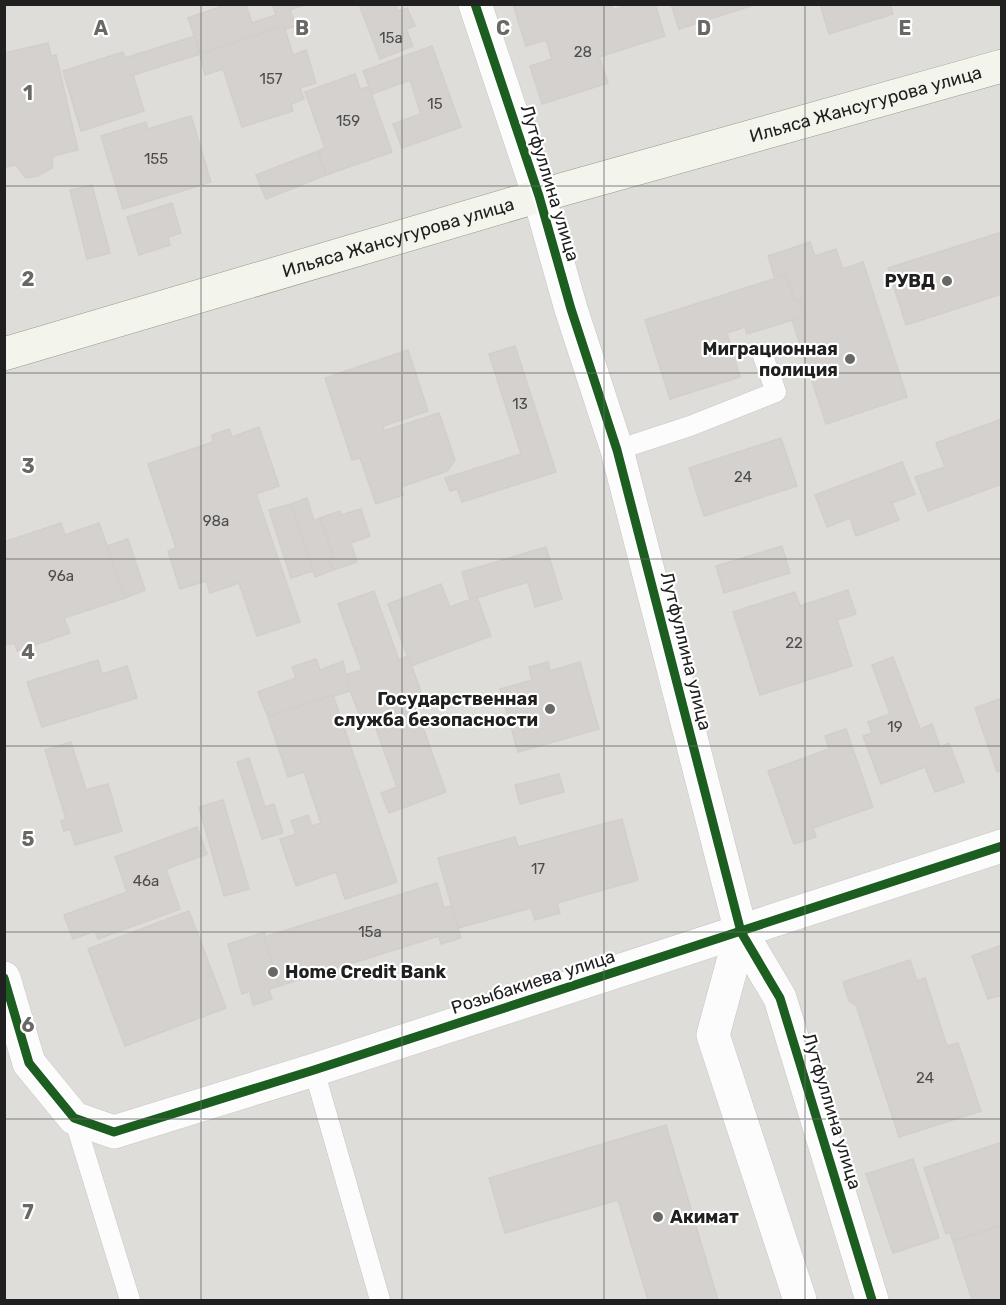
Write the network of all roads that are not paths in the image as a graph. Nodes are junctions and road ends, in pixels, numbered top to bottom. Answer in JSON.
{"nodes":[{"id":1,"x":475,"y":4,"type":"edge"},
{"id":2,"x":1002,"y":66,"type":"edge"},
{"id":3,"x":539,"y":196,"type":"junction"},
{"id":4,"x":4,"y":354,"type":"edge"},
{"id":5,"x":763,"y":357,"type":"dead end"},
{"id":6,"x":617,"y":450,"type":"junction"},
{"id":7,"x":1002,"y":846,"type":"edge"},
{"id":8,"x":741,"y":932,"type":"junction"},
{"id":9,"x":4,"y":978,"type":"edge"},
{"id":10,"x":314,"y":1070,"type":"junction"},
{"id":11,"x":74,"y":1118,"type":"junction"},
{"id":12,"x":130,"y":1300,"type":"edge"},
{"id":13,"x":380,"y":1300,"type":"edge"},
{"id":14,"x":800,"y":1300,"type":"edge"},
{"id":15,"x":872,"y":1300,"type":"edge"}],
"edges":[{"from":1,"to":3,"type":"street","name":"Лутфуллина улица"},
{"from":2,"to":3,"type":"main road","name":"Ильяса Жансугурова улица"},
{"from":3,"to":4,"type":"main road","name":"Ильяса Жансугурова улица"},
{"from":3,"to":6,"type":"street","name":"Лутфуллина улица"},
{"from":5,"to":6,"type":"lane"},
{"from":6,"to":8,"type":"street","name":"Лутфуллина улица"},
{"from":7,"to":8,"type":"street","name":"Розыбакиева улица"},
{"from":8,"to":10,"type":"street","name":"Розыбакиева улица"},
{"from":8,"to":14,"type":"street","name":"Лутфуллина улица"},
{"from":8,"to":15,"type":"street","name":"Лутфуллина улица"},
{"from":9,"to":11,"type":"street"},
{"from":10,"to":11,"type":"street","name":"Розыбакиева улица"},
{"from":10,"to":13,"type":"lane"},
{"from":11,"to":12,"type":"lane"}]}
